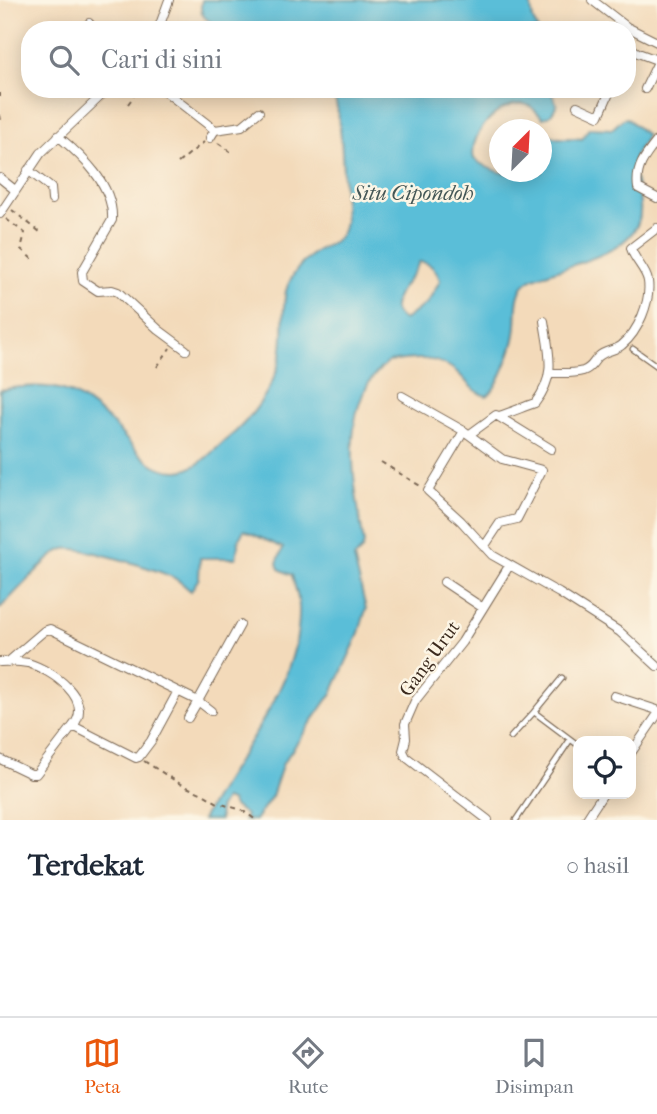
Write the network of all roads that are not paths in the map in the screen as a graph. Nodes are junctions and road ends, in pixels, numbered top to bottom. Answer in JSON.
{"nodes":[{"id":1,"x":169,"y":0,"type":"edge"},
{"id":2,"x":592,"y":0,"type":"edge"},
{"id":3,"x":161,"y":21,"type":"edge"},
{"id":4,"x":619,"y":21,"type":"edge"},
{"id":5,"x":636,"y":32,"type":"edge"},
{"id":6,"x":657,"y":42,"type":"edge"},
{"id":7,"x":636,"y":52,"type":"edge"},
{"id":8,"x":657,"y":62,"type":"edge"},
{"id":9,"x":645,"y":89,"type":"dead end"},
{"id":10,"x":98,"y":98,"type":"edge"},
{"id":11,"x":175,"y":98,"type":"edge"},
{"id":12,"x":607,"y":98,"type":"edge"},
{"id":13,"x":577,"y":106,"type":"dead end"},
{"id":14,"x":259,"y":112,"type":"dead end"},
{"id":15,"x":58,"y":136,"type":"junction"},
{"id":16,"x":657,"y":141,"type":"edge"},
{"id":17,"x":28,"y":170,"type":"junction"},
{"id":18,"x":0,"y":178,"type":"edge"},
{"id":19,"x":15,"y":190,"type":"junction"},
{"id":20,"x":657,"y":198,"type":"edge"},
{"id":21,"x":52,"y":200,"type":"dead end"},
{"id":22,"x":0,"y":214,"type":"edge"},
{"id":23,"x":657,"y":228,"type":"edge"},
{"id":24,"x":544,"y":321,"type":"dead end"},
{"id":25,"x":633,"y":349,"type":"dead end"},
{"id":26,"x":186,"y":350,"type":"dead end"},
{"id":27,"x":657,"y":366,"type":"edge"},
{"id":28,"x":551,"y":373,"type":"junction"},
{"id":29,"x":402,"y":396,"type":"dead end"},
{"id":30,"x":499,"y":416,"type":"junction"},
{"id":31,"x":467,"y":433,"type":"junction"},
{"id":32,"x":551,"y":449,"type":"dead end"},
{"id":33,"x":484,"y":547,"type":"junction"},
{"id":34,"x":509,"y":566,"type":"junction"},
{"id":35,"x":444,"y":582,"type":"dead end"},
{"id":36,"x":483,"y":608,"type":"junction"},
{"id":37,"x":240,"y":625,"type":"dead end"},
{"id":38,"x":4,"y":662,"type":"edge"},
{"id":39,"x":657,"y":666,"type":"edge"},
{"id":40,"x":562,"y":678,"type":"dead end"},
{"id":41,"x":177,"y":693,"type":"junction"},
{"id":42,"x":614,"y":696,"type":"dead end"},
{"id":43,"x":198,"y":701,"type":"junction"},
{"id":44,"x":211,"y":711,"type":"dead end"},
{"id":45,"x":534,"y":712,"type":"junction"},
{"id":46,"x":657,"y":713,"type":"edge"},
{"id":47,"x":188,"y":718,"type":"dead end"},
{"id":48,"x":73,"y":726,"type":"junction"},
{"id":49,"x":511,"y":737,"type":"dead end"},
{"id":50,"x":570,"y":740,"type":"junction"},
{"id":51,"x":573,"y":742,"type":"edge"},
{"id":52,"x":636,"y":745,"type":"edge"},
{"id":53,"x":0,"y":759,"type":"edge"},
{"id":54,"x":600,"y":799,"type":"edge"},
{"id":55,"x":488,"y":820,"type":"edge"},
{"id":56,"x":516,"y":820,"type":"edge"},
{"id":57,"x":586,"y":820,"type":"edge"}],
"edges":[{"from":1,"to":3,"type":"street"},
{"from":2,"to":4,"type":"street"},
{"from":5,"to":6,"type":"street"},
{"from":7,"to":8,"type":"street"},
{"from":8,"to":9,"type":"street"},
{"from":10,"to":15,"type":"street"},
{"from":11,"to":14,"type":"street"},
{"from":12,"to":13,"type":"street"},
{"from":15,"to":17,"type":"street"},
{"from":15,"to":26,"type":"street"},
{"from":16,"to":20,"type":"street"},
{"from":17,"to":19,"type":"street"},
{"from":17,"to":21,"type":"street"},
{"from":18,"to":19,"type":"street"},
{"from":19,"to":22,"type":"street"},
{"from":23,"to":28,"type":"street"},
{"from":24,"to":28,"type":"street"},
{"from":25,"to":27,"type":"lane"},
{"from":28,"to":30,"type":"street"},
{"from":29,"to":31,"type":"street"},
{"from":30,"to":31,"type":"street"},
{"from":30,"to":32,"type":"street"},
{"from":31,"to":33,"type":"street"},
{"from":31,"to":33,"type":"street"},
{"from":33,"to":34,"type":"street"},
{"from":34,"to":36,"type":"street","name":"Gang Urut"},
{"from":34,"to":39,"type":"street"},
{"from":35,"to":36,"type":"street"},
{"from":36,"to":55,"type":"street","name":"Gang Urut"},
{"from":37,"to":43,"type":"street"},
{"from":38,"to":41,"type":"street"},
{"from":38,"to":48,"type":"street"},
{"from":40,"to":45,"type":"lane"},
{"from":41,"to":43,"type":"street"},
{"from":41,"to":48,"type":"street"},
{"from":42,"to":46,"type":"street"},
{"from":43,"to":44,"type":"street"},
{"from":43,"to":47,"type":"street"},
{"from":45,"to":49,"type":"lane"},
{"from":45,"to":50,"type":"lane"},
{"from":46,"to":52,"type":"street"},
{"from":48,"to":53,"type":"street"},
{"from":50,"to":51,"type":"lane"},
{"from":50,"to":56,"type":"lane"},
{"from":54,"to":57,"type":"street"}]}
